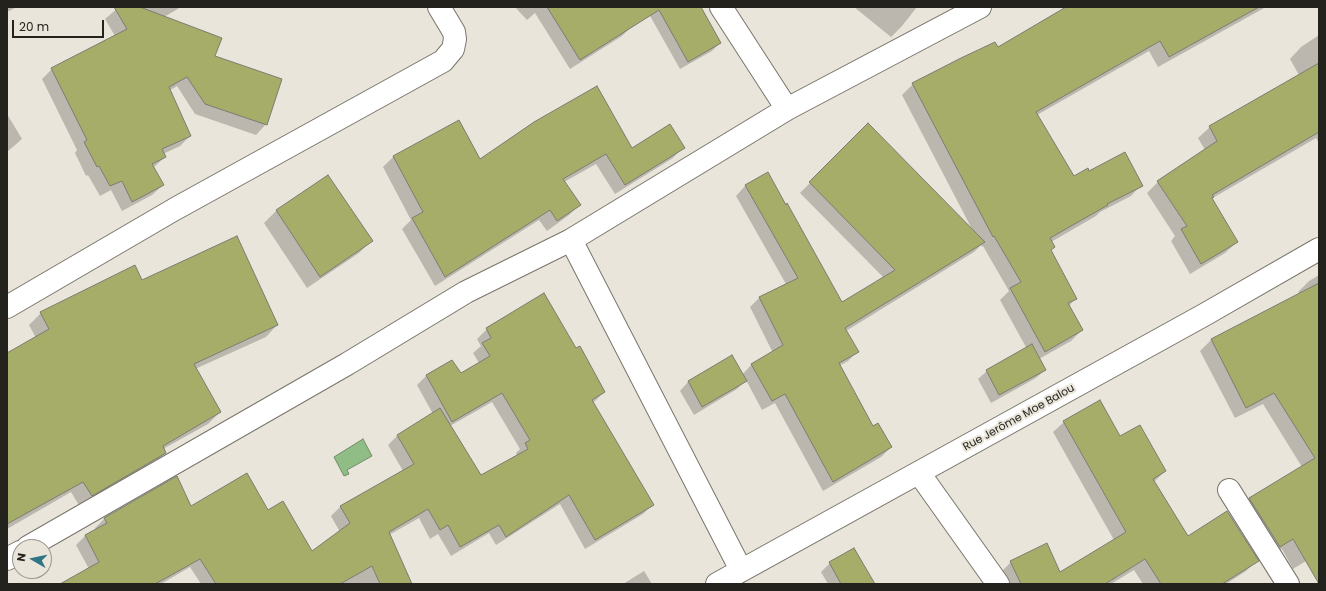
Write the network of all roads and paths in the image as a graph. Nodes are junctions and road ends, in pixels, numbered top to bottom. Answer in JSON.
{"nodes":[{"id":1,"x":439,"y":7,"type":"edge"},
{"id":2,"x":722,"y":7,"type":"edge"},
{"id":3,"x":980,"y":7,"type":"edge"},
{"id":4,"x":787,"y":109,"type":"junction"},
{"id":5,"x":570,"y":240,"type":"junction"},
{"id":6,"x":1319,"y":249,"type":"edge"},
{"id":7,"x":7,"y":307,"type":"edge"},
{"id":8,"x":919,"y":473,"type":"junction"},
{"id":9,"x":1229,"y":490,"type":"dead end"},
{"id":10,"x":42,"y":539,"type":"edge"},
{"id":11,"x":741,"y":570,"type":"junction"},
{"id":12,"x":717,"y":584,"type":"edge"},
{"id":13,"x":998,"y":584,"type":"edge"},
{"id":14,"x":1288,"y":584,"type":"edge"}],
"edges":[{"from":1,"to":7,"type":"street"},
{"from":2,"to":4,"type":"street"},
{"from":3,"to":4,"type":"street"},
{"from":4,"to":5,"type":"street"},
{"from":5,"to":10,"type":"street"},
{"from":5,"to":11,"type":"street"},
{"from":6,"to":8,"type":"street","name":"Rue Jerôme Moe Balou"},
{"from":8,"to":11,"type":"street","name":"Rue Jerôme Moe Balou"},
{"from":8,"to":13,"type":"street"},
{"from":9,"to":14,"type":"street"},
{"from":11,"to":12,"type":"street","name":"Rue Jerôme Moe Balou"}]}
